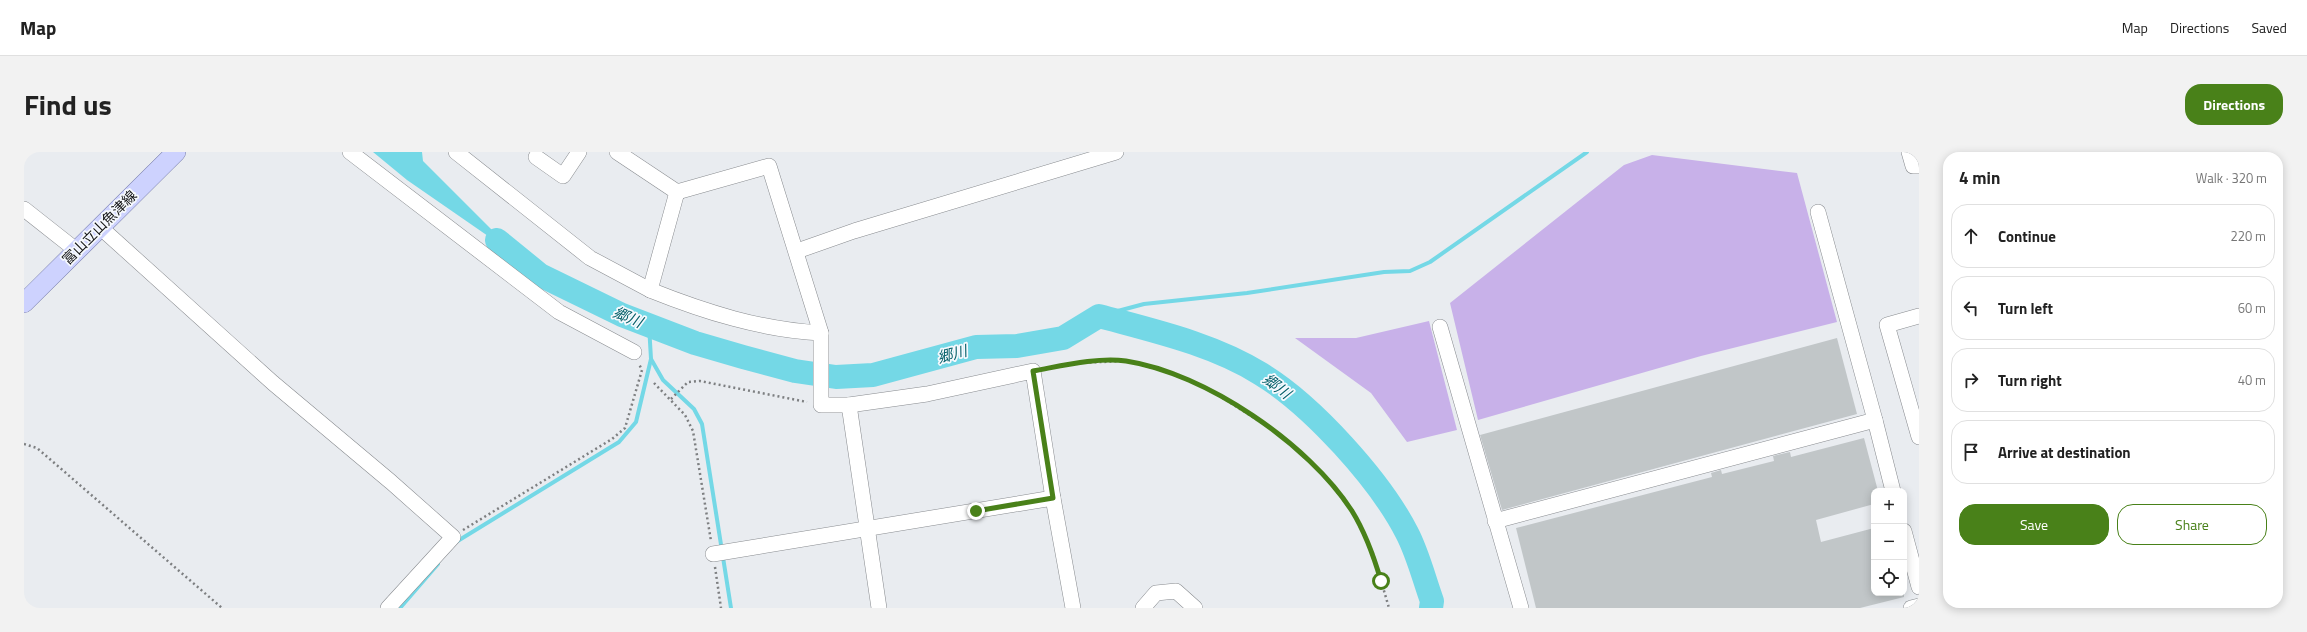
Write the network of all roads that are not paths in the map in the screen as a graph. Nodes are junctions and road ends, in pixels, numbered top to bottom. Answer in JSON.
{"nodes":[{"id":1,"x":176,"y":152,"type":"edge"},
{"id":2,"x":350,"y":152,"type":"edge"},
{"id":3,"x":456,"y":152,"type":"edge"},
{"id":4,"x":579,"y":152,"type":"edge"},
{"id":5,"x":617,"y":152,"type":"edge"},
{"id":6,"x":1116,"y":152,"type":"edge"},
{"id":7,"x":536,"y":157,"type":"dead end"},
{"id":8,"x":677,"y":192,"type":"junction"},
{"id":9,"x":24,"y":209,"type":"edge"},
{"id":10,"x":1818,"y":212,"type":"dead end"},
{"id":11,"x":100,"y":227,"type":"junction"},
{"id":12,"x":76,"y":250,"type":"junction"},
{"id":13,"x":797,"y":251,"type":"junction"},
{"id":14,"x":650,"y":290,"type":"junction"},
{"id":15,"x":24,"y":303,"type":"edge"},
{"id":16,"x":1919,"y":316,"type":"edge"},
{"id":17,"x":1440,"y":327,"type":"dead end"},
{"id":18,"x":821,"y":333,"type":"junction"},
{"id":19,"x":634,"y":352,"type":"road end"},
{"id":20,"x":849,"y":405,"type":"junction"},
{"id":21,"x":1875,"y":420,"type":"junction"},
{"id":22,"x":1919,"y":438,"type":"edge"},
{"id":23,"x":1892,"y":488,"type":"edge"},
{"id":24,"x":1053,"y":498,"type":"junction"},
{"id":25,"x":1496,"y":521,"type":"junction"},
{"id":26,"x":868,"y":529,"type":"junction"},
{"id":27,"x":1907,"y":541,"type":"edge"},
{"id":28,"x":713,"y":554,"type":"road end"},
{"id":29,"x":1919,"y":587,"type":"edge"},
{"id":30,"x":1919,"y":606,"type":"edge"},
{"id":31,"x":388,"y":608,"type":"edge"},
{"id":32,"x":879,"y":608,"type":"edge"},
{"id":33,"x":1073,"y":608,"type":"edge"},
{"id":34,"x":1143,"y":608,"type":"edge"},
{"id":35,"x":1195,"y":608,"type":"edge"},
{"id":36,"x":1521,"y":608,"type":"edge"},
{"id":37,"x":1911,"y":608,"type":"edge"}],
"edges":[{"from":1,"to":11,"type":"main road","name":"富山立山魚津線"},
{"from":2,"to":19,"type":"street"},
{"from":3,"to":14,"type":"street"},
{"from":4,"to":7,"type":"street"},
{"from":5,"to":8,"type":"street"},
{"from":6,"to":13,"type":"street"},
{"from":8,"to":13,"type":"street"},
{"from":8,"to":14,"type":"street"},
{"from":9,"to":12,"type":"street"},
{"from":10,"to":21,"type":"street"},
{"from":11,"to":12,"type":"main road","name":"富山立山魚津線"},
{"from":11,"to":31,"type":"street"},
{"from":12,"to":15,"type":"main road","name":"富山立山魚津線"},
{"from":13,"to":18,"type":"street"},
{"from":14,"to":18,"type":"street"},
{"from":16,"to":22,"type":"street"},
{"from":17,"to":25,"type":"street"},
{"from":18,"to":20,"type":"street"},
{"from":20,"to":24,"type":"street"},
{"from":20,"to":26,"type":"street"},
{"from":21,"to":23,"type":"street"},
{"from":21,"to":25,"type":"street"},
{"from":24,"to":26,"type":"street"},
{"from":24,"to":33,"type":"street"},
{"from":25,"to":36,"type":"street"},
{"from":26,"to":28,"type":"street"},
{"from":26,"to":32,"type":"street"},
{"from":27,"to":29,"type":"street"},
{"from":30,"to":37,"type":"street"},
{"from":34,"to":35,"type":"street"}]}
